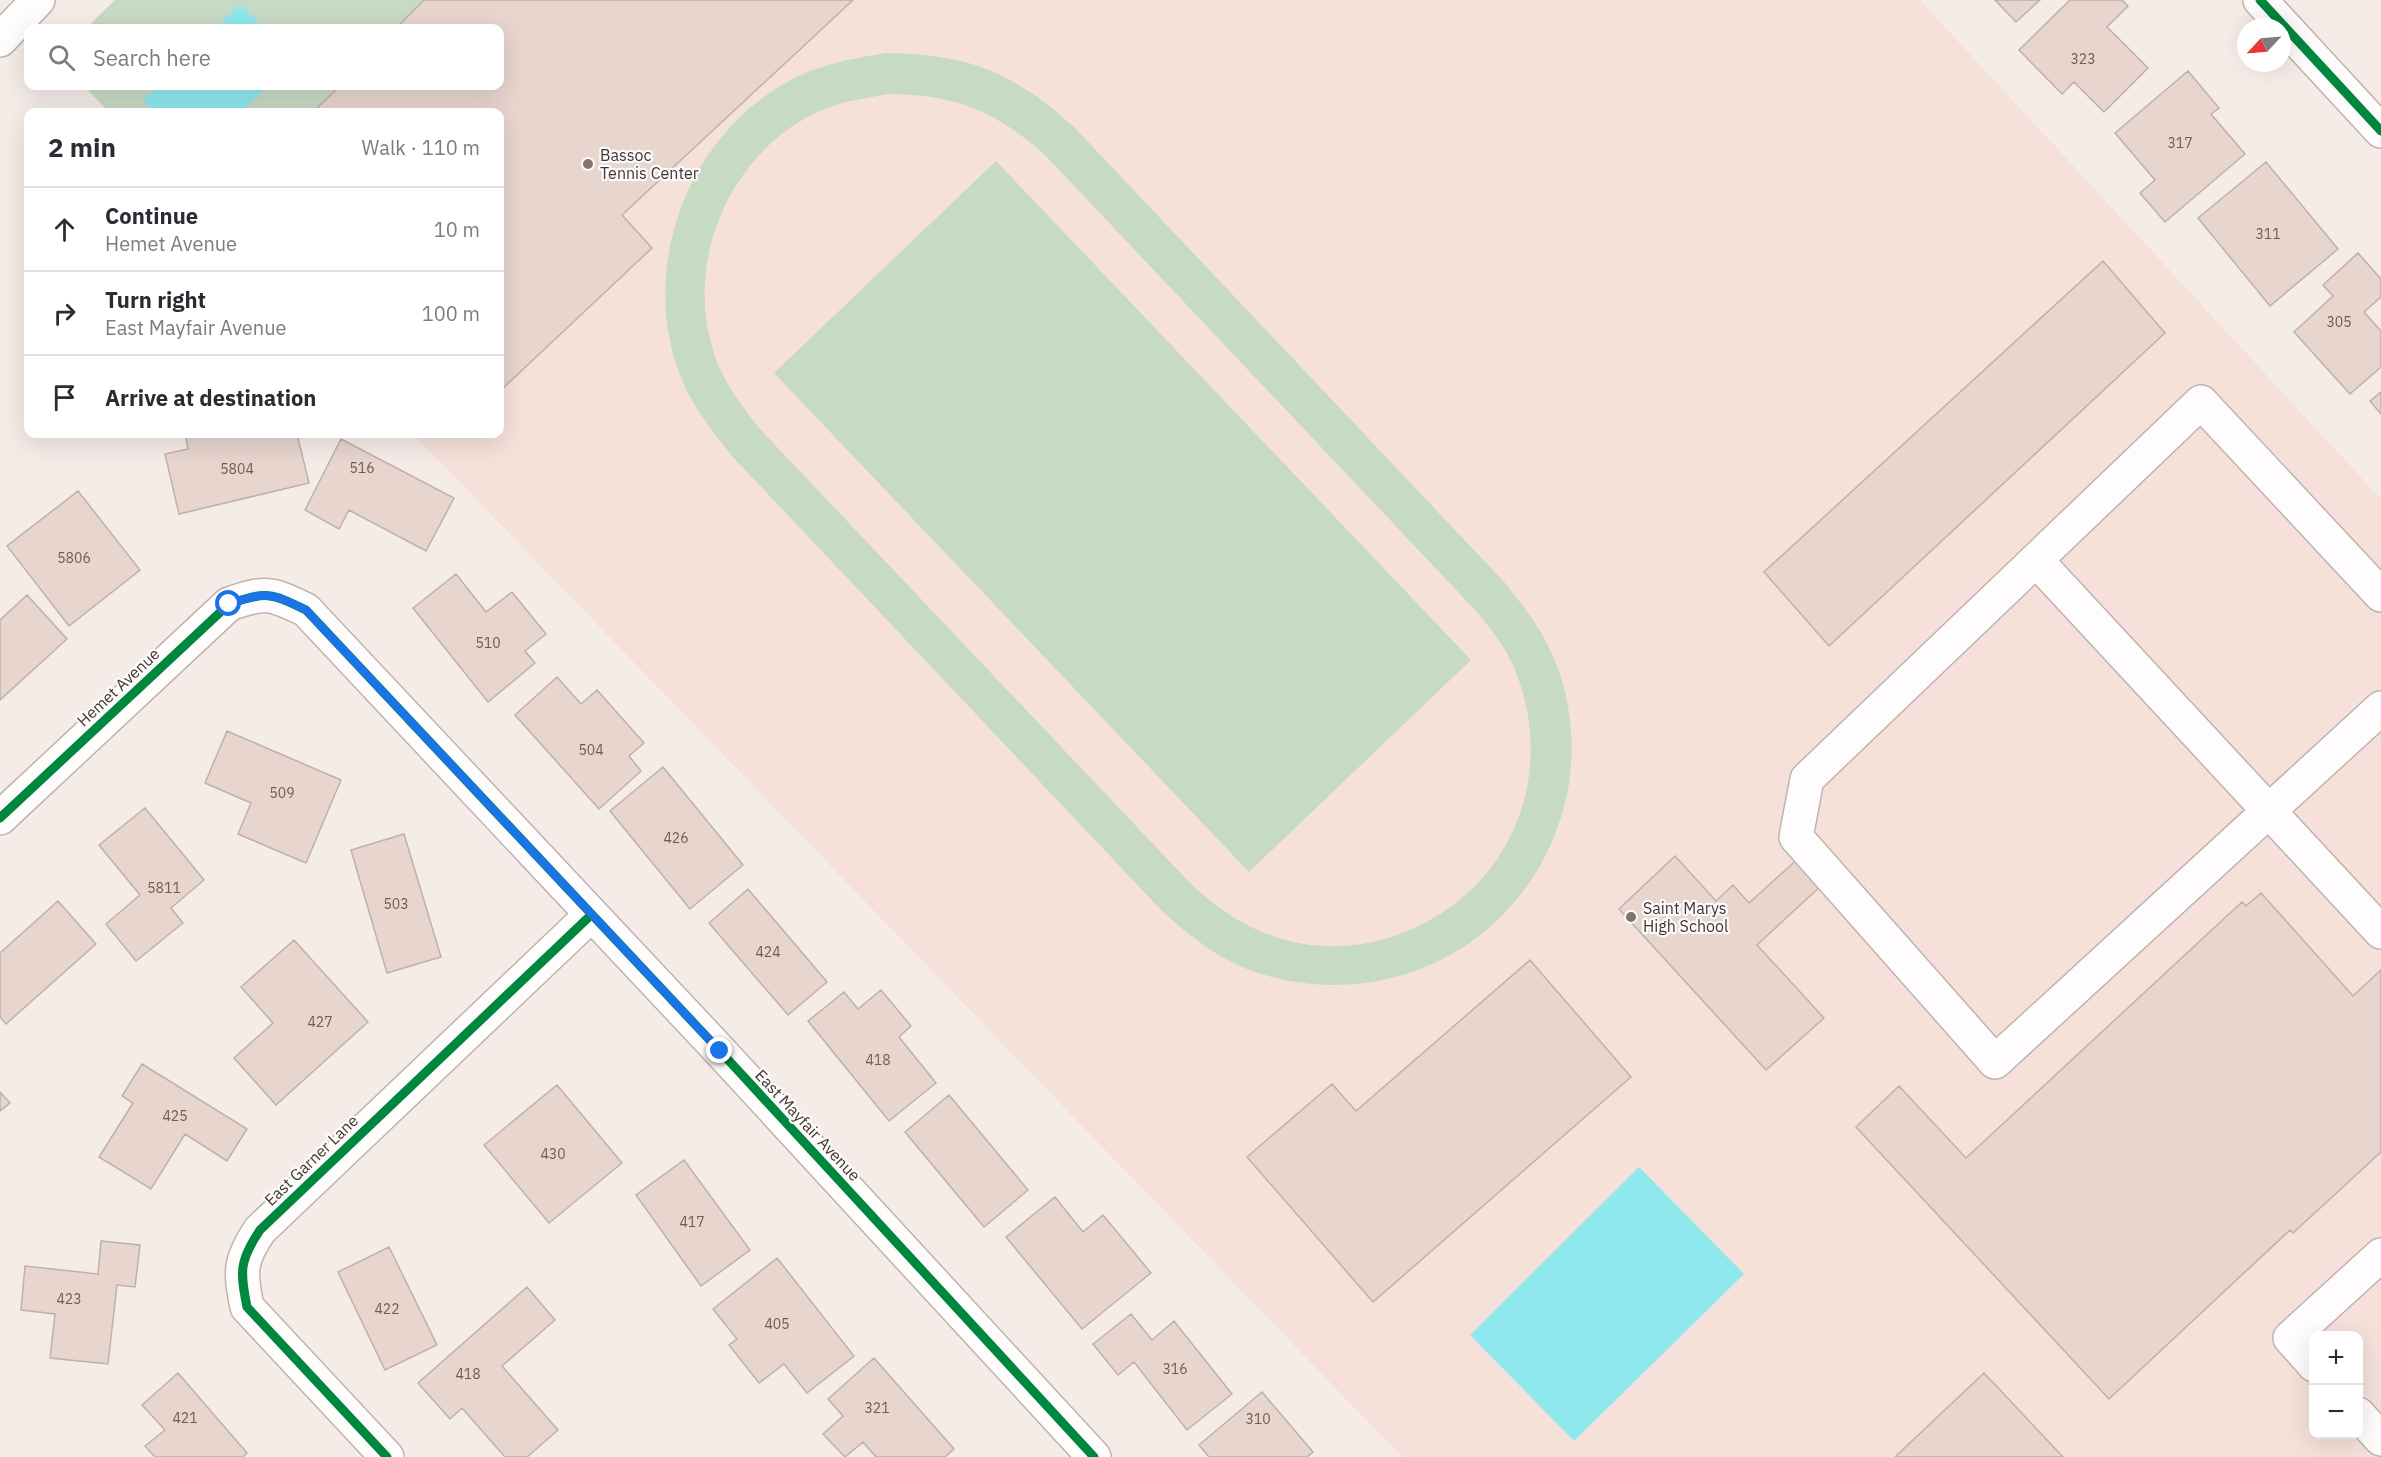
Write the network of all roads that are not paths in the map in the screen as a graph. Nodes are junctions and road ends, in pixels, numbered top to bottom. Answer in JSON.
{"nodes":[{"id":1,"x":38,"y":0,"type":"edge"},
{"id":2,"x":2260,"y":0,"type":"edge"},
{"id":3,"x":0,"y":40,"type":"edge"},
{"id":4,"x":2381,"y":130,"type":"edge"},
{"id":5,"x":2036,"y":560,"type":"junction"},
{"id":6,"x":266,"y":594,"type":"joint"},
{"id":7,"x":2381,"y":595,"type":"edge"},
{"id":8,"x":2381,"y":708,"type":"edge"},
{"id":9,"x":2270,"y":810,"type":"junction"},
{"id":10,"x":0,"y":818,"type":"edge"},
{"id":11,"x":591,"y":915,"type":"junction"},
{"id":12,"x":2381,"y":932,"type":"edge"},
{"id":13,"x":2381,"y":1255,"type":"edge"},
{"id":14,"x":2309,"y":1360,"type":"edge"},
{"id":15,"x":2363,"y":1419,"type":"edge"},
{"id":16,"x":2381,"y":1439,"type":"edge"},
{"id":17,"x":387,"y":1457,"type":"edge"},
{"id":18,"x":1094,"y":1457,"type":"edge"}],
"edges":[{"from":1,"to":3,"type":"street"},
{"from":2,"to":4,"type":"street"},
{"from":5,"to":7,"type":"street"},
{"from":5,"to":9,"type":"street"},
{"from":5,"to":9,"type":"street"},
{"from":6,"to":10,"type":"street","name":"Hemet Avenue"},
{"from":6,"to":11,"type":"street","name":"East Mayfair Avenue"},
{"from":8,"to":9,"type":"street"},
{"from":9,"to":12,"type":"street"},
{"from":11,"to":17,"type":"street","name":"East Garner Lane"},
{"from":11,"to":18,"type":"street","name":"East Mayfair Avenue"},
{"from":13,"to":14,"type":"street"},
{"from":15,"to":16,"type":"street"}]}
